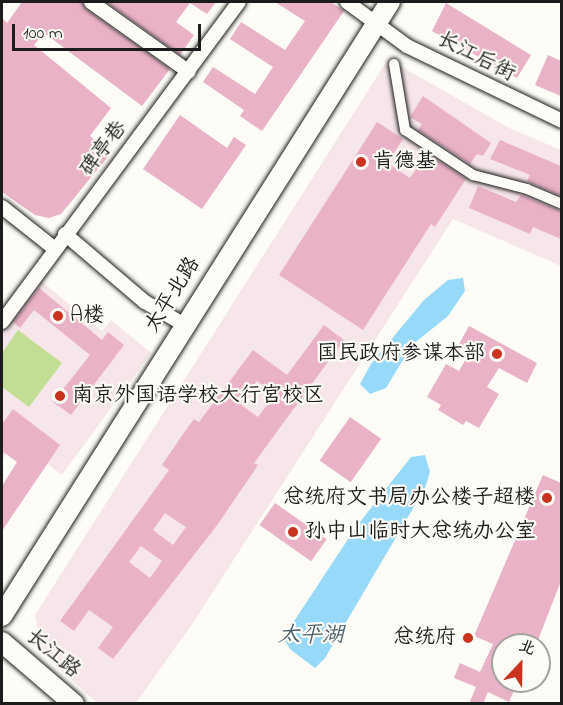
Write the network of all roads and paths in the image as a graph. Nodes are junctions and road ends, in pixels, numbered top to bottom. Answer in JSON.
{"nodes":[{"id":1,"x":91,"y":2,"type":"edge"},
{"id":2,"x":239,"y":2,"type":"edge"},
{"id":3,"x":347,"y":2,"type":"edge"},
{"id":4,"x":390,"y":2,"type":"edge"},
{"id":5,"x":374,"y":24,"type":"junction"},
{"id":6,"x":394,"y":64,"type":"dead end"},
{"id":7,"x":189,"y":72,"type":"junction"},
{"id":8,"x":561,"y":121,"type":"edge"},
{"id":9,"x":561,"y":204,"type":"edge"},
{"id":10,"x":2,"y":207,"type":"edge"},
{"id":11,"x":65,"y":234,"type":"junction"},
{"id":12,"x":55,"y":249,"type":"junction"},
{"id":13,"x":2,"y":322,"type":"edge"},
{"id":14,"x":183,"y":324,"type":"junction"},
{"id":15,"x":2,"y":616,"type":"edge"},
{"id":16,"x":2,"y":642,"type":"edge"},
{"id":17,"x":74,"y":704,"type":"edge"}],
"edges":[{"from":1,"to":7,"type":"street"},
{"from":2,"to":7,"type":"street","name":"碑亭巷"},
{"from":3,"to":5,"type":"street","name":"长江后街"},
{"from":4,"to":5,"type":"main road","name":"太平北路"},
{"from":5,"to":8,"type":"street","name":"长江后街"},
{"from":5,"to":14,"type":"main road","name":"太平北路"},
{"from":6,"to":9,"type":"street"},
{"from":7,"to":11,"type":"street","name":"碑亭巷"},
{"from":10,"to":12,"type":"street"},
{"from":11,"to":12,"type":"street","name":"碑亭巷"},
{"from":11,"to":14,"type":"street"},
{"from":12,"to":13,"type":"street","name":"碑亭巷"},
{"from":14,"to":15,"type":"main road","name":"太平北路"},
{"from":16,"to":17,"type":"main road","name":"长江路"}]}
